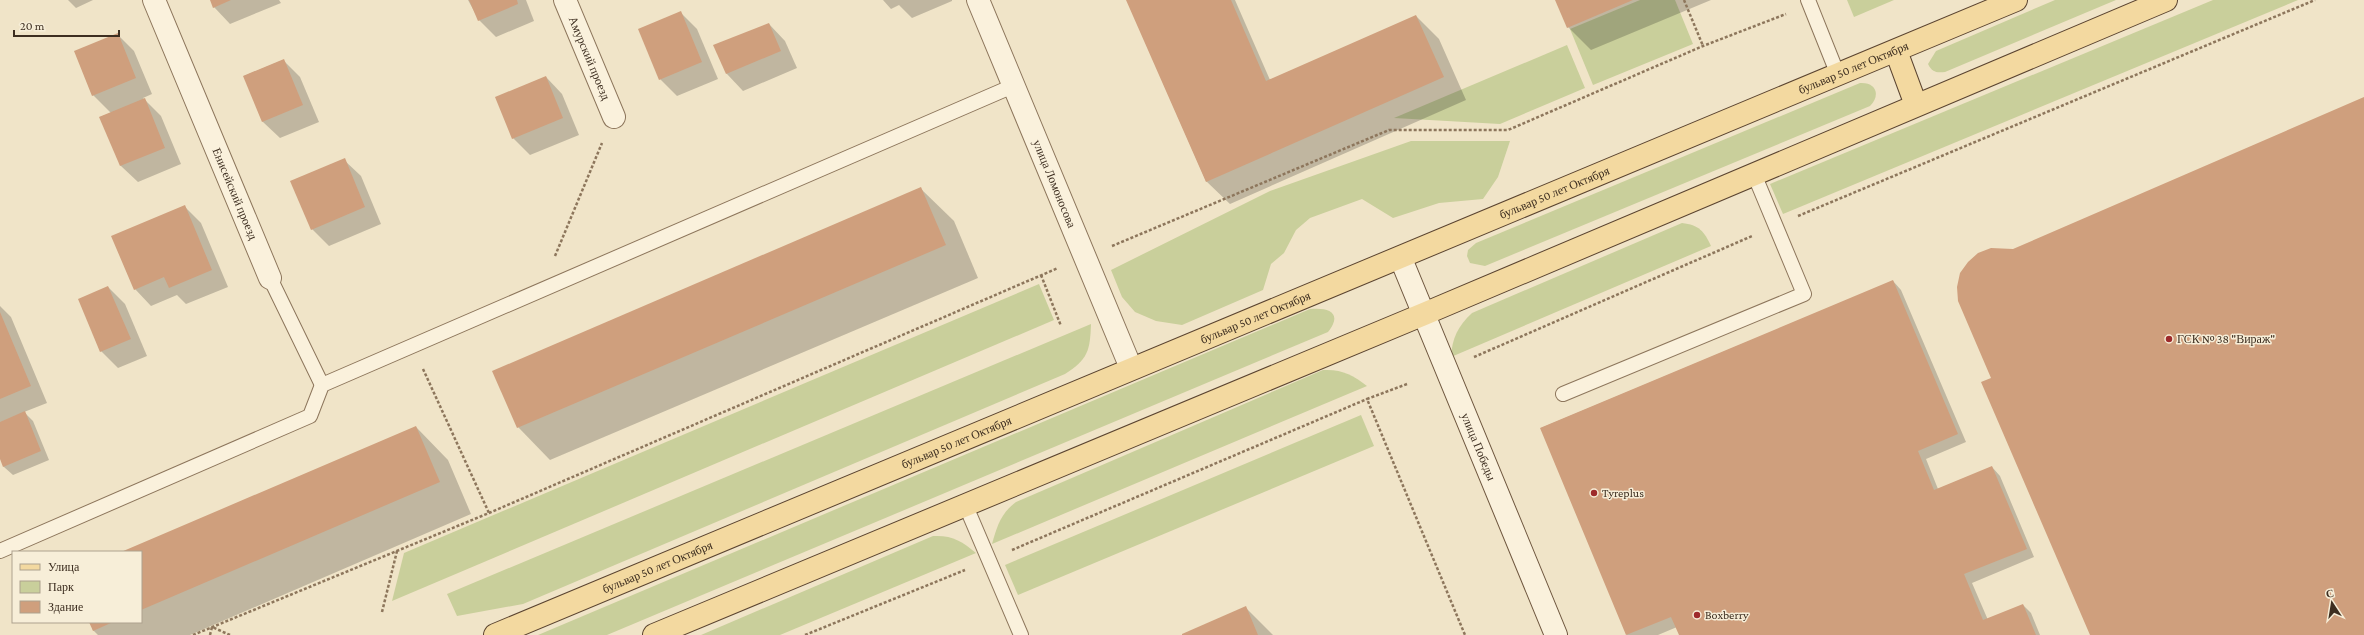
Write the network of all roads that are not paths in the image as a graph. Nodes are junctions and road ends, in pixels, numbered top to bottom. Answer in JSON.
{"nodes":[{"id":1,"x":154,"y":0,"type":"edge"},
{"id":2,"x":564,"y":0,"type":"edge"},
{"id":3,"x":978,"y":0,"type":"edge"},
{"id":4,"x":2016,"y":0,"type":"edge"},
{"id":5,"x":2166,"y":0,"type":"edge"},
{"id":6,"x":1809,"y":2,"type":"edge"},
{"id":7,"x":1896,"y":51,"type":"junction"},
{"id":8,"x":1838,"y":75,"type":"junction"},
{"id":9,"x":1014,"y":86,"type":"junction"},
{"id":10,"x":1916,"y":105,"type":"junction"},
{"id":11,"x":614,"y":117,"type":"road end"},
{"id":12,"x":1754,"y":174,"type":"junction"},
{"id":13,"x":1401,"y":258,"type":"junction"},
{"id":14,"x":270,"y":278,"type":"joint"},
{"id":15,"x":1424,"y":314,"type":"junction"},
{"id":16,"x":1131,"y":368,"type":"junction"},
{"id":17,"x":322,"y":385,"type":"junction"},
{"id":18,"x":1563,"y":394,"type":"dead end"},
{"id":19,"x":964,"y":504,"type":"junction"},
{"id":20,"x":0,"y":551,"type":"edge"},
{"id":21,"x":495,"y":635,"type":"edge"},
{"id":22,"x":654,"y":635,"type":"edge"},
{"id":23,"x":1022,"y":635,"type":"edge"},
{"id":24,"x":1556,"y":635,"type":"edge"}],
"edges":[{"from":1,"to":14,"type":"street","name":"Енисейский проезд"},
{"from":2,"to":11,"type":"street","name":"Амурский проезд"},
{"from":3,"to":9,"type":"street","name":"улица Ломоносова"},
{"from":4,"to":7,"type":"main road","name":"бульвар 50 лет Октября"},
{"from":5,"to":10,"type":"main road"},
{"from":6,"to":8,"type":"lane"},
{"from":7,"to":8,"type":"main road","name":"бульвар 50 лет Октября"},
{"from":7,"to":10,"type":"main road"},
{"from":8,"to":13,"type":"main road","name":"бульвар 50 лет Октября"},
{"from":9,"to":16,"type":"street","name":"улица Ломоносова"},
{"from":9,"to":17,"type":"lane"},
{"from":10,"to":12,"type":"main road"},
{"from":12,"to":15,"type":"main road"},
{"from":12,"to":18,"type":"lane"},
{"from":13,"to":15,"type":"street","name":"улица Победы"},
{"from":13,"to":16,"type":"main road","name":"бульвар 50 лет Октября"},
{"from":14,"to":17,"type":"lane","name":"Енисейский проезд"},
{"from":15,"to":19,"type":"main road"},
{"from":15,"to":24,"type":"street","name":"улица Победы"},
{"from":16,"to":21,"type":"main road","name":"бульвар 50 лет Октября"},
{"from":17,"to":20,"type":"lane"},
{"from":19,"to":22,"type":"main road"},
{"from":19,"to":23,"type":"lane"}]}
